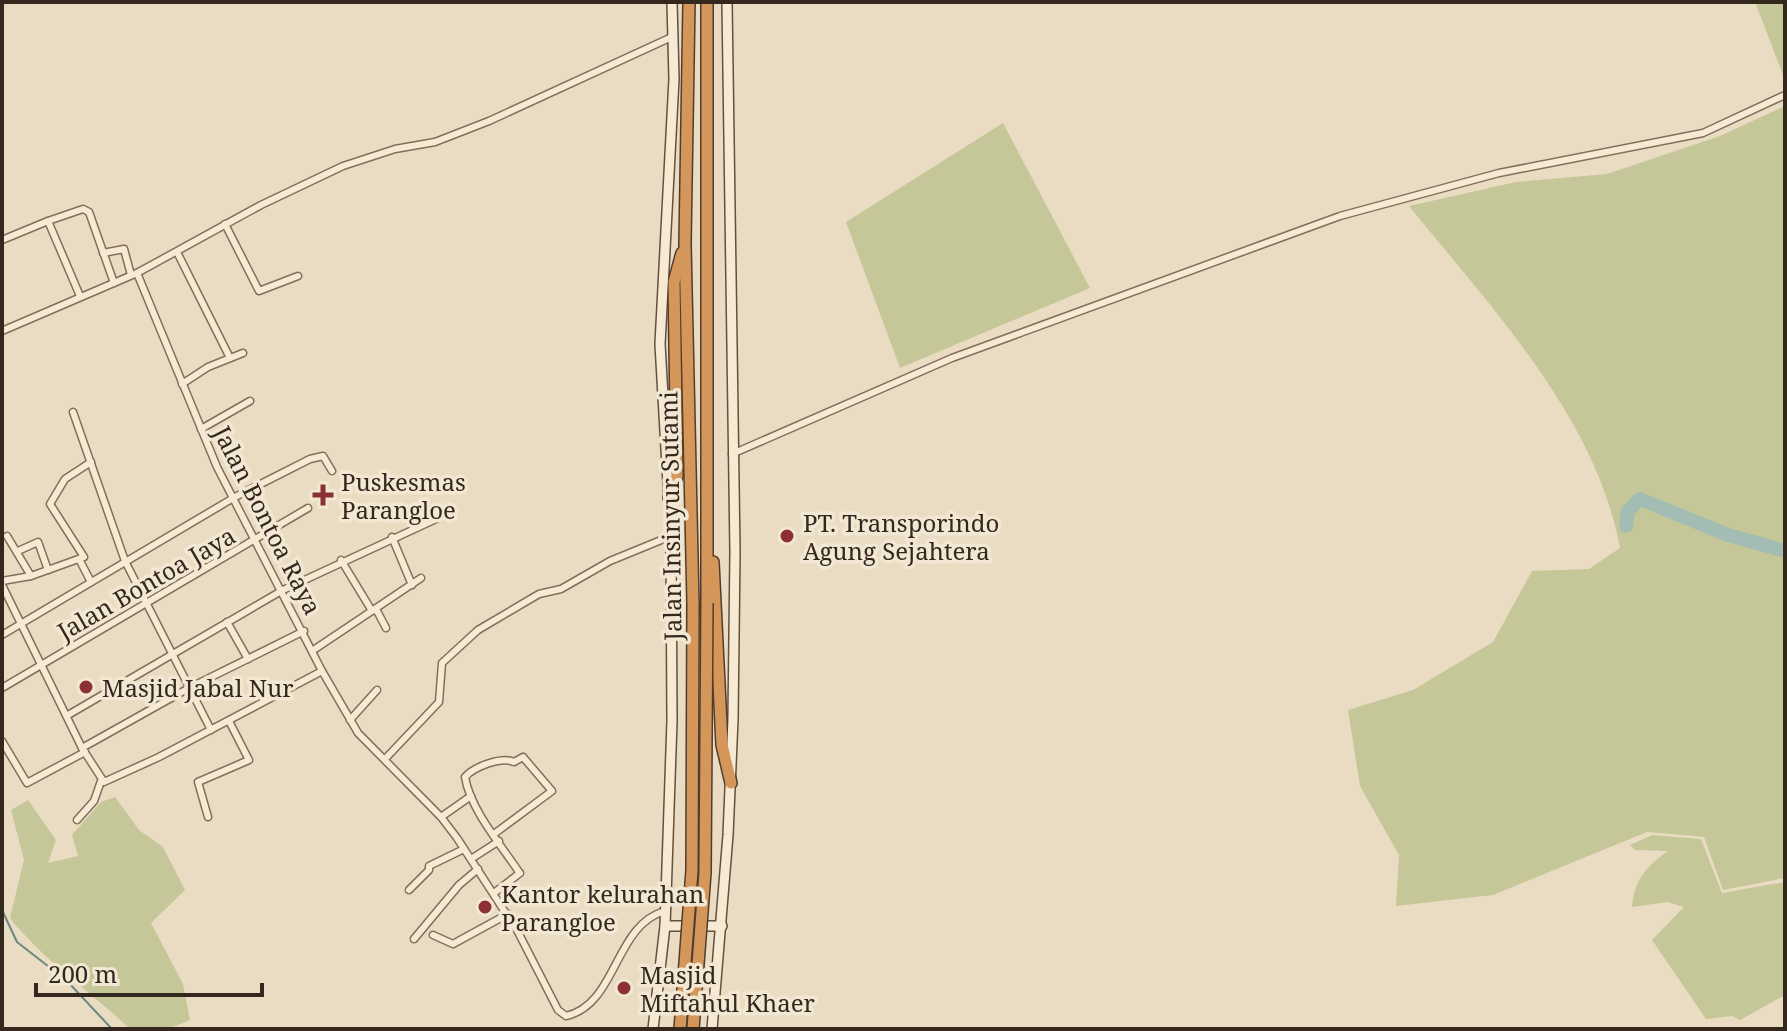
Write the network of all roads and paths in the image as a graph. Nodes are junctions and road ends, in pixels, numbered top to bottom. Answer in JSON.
{"nodes":[{"id":1,"x":672,"y":2,"type":"edge"},
{"id":2,"x":689,"y":2,"type":"edge"},
{"id":3,"x":707,"y":2,"type":"edge"},
{"id":4,"x":727,"y":2,"type":"edge"},
{"id":5,"x":674,"y":36,"type":"junction"},
{"id":6,"x":1785,"y":95,"type":"edge"},
{"id":7,"x":48,"y":221,"type":"junction"},
{"id":8,"x":225,"y":224,"type":"junction"},
{"id":9,"x":2,"y":240,"type":"edge"},
{"id":10,"x":685,"y":243,"type":"junction"},
{"id":11,"x":177,"y":252,"type":"junction"},
{"id":12,"x":103,"y":253,"type":"junction"},
{"id":13,"x":134,"y":274,"type":"junction"},
{"id":14,"x":298,"y":276,"type":"dead end"},
{"id":15,"x":114,"y":283,"type":"junction"},
{"id":16,"x":80,"y":296,"type":"junction"},
{"id":17,"x":2,"y":331,"type":"edge"},
{"id":18,"x":243,"y":353,"type":"dead end"},
{"id":19,"x":230,"y":358,"type":"junction"},
{"id":20,"x":182,"y":384,"type":"junction"},
{"id":21,"x":250,"y":401,"type":"dead end"},
{"id":22,"x":73,"y":412,"type":"dead end"},
{"id":23,"x":201,"y":429,"type":"junction"},
{"id":24,"x":732,"y":454,"type":"junction"},
{"id":25,"x":91,"y":462,"type":"junction"},
{"id":26,"x":332,"y":471,"type":"dead end"},
{"id":27,"x":235,"y":497,"type":"junction"},
{"id":28,"x":669,"y":498,"type":"junction"},
{"id":29,"x":308,"y":508,"type":"dead end"},
{"id":30,"x":436,"y":519,"type":"dead end"},
{"id":31,"x":706,"y":530,"type":"junction"},
{"id":32,"x":7,"y":536,"type":"dead end"},
{"id":33,"x":671,"y":536,"type":"junction"},
{"id":34,"x":392,"y":537,"type":"junction"},
{"id":35,"x":256,"y":539,"type":"junction"},
{"id":36,"x":18,"y":551,"type":"junction"},
{"id":37,"x":79,"y":559,"type":"junction"},
{"id":38,"x":341,"y":560,"type":"junction"},
{"id":39,"x":125,"y":561,"type":"junction"},
{"id":40,"x":48,"y":570,"type":"junction"},
{"id":41,"x":31,"y":576,"type":"junction"},
{"id":42,"x":421,"y":578,"type":"dead end"},
{"id":43,"x":91,"y":582,"type":"junction"},
{"id":44,"x":2,"y":583,"type":"edge"},
{"id":45,"x":412,"y":585,"type":"junction"},
{"id":46,"x":283,"y":590,"type":"junction"},
{"id":47,"x":146,"y":603,"type":"junction"},
{"id":48,"x":374,"y":610,"type":"junction"},
{"id":49,"x":227,"y":622,"type":"junction"},
{"id":50,"x":19,"y":625,"type":"junction"},
{"id":51,"x":386,"y":628,"type":"dead end"},
{"id":52,"x":304,"y":631,"type":"junction"},
{"id":53,"x":2,"y":635,"type":"edge"},
{"id":54,"x":312,"y":651,"type":"junction"},
{"id":55,"x":171,"y":655,"type":"junction"},
{"id":56,"x":248,"y":659,"type":"junction"},
{"id":57,"x":43,"y":664,"type":"junction"},
{"id":58,"x":322,"y":671,"type":"junction"},
{"id":59,"x":2,"y":688,"type":"edge"},
{"id":60,"x":189,"y":688,"type":"junction"},
{"id":61,"x":377,"y":690,"type":"dead end"},
{"id":62,"x":68,"y":715,"type":"junction"},
{"id":63,"x":350,"y":720,"type":"junction"},
{"id":64,"x":229,"y":721,"type":"junction"},
{"id":65,"x":211,"y":730,"type":"junction"},
{"id":66,"x":2,"y":741,"type":"edge"},
{"id":67,"x":84,"y":750,"type":"junction"},
{"id":68,"x":385,"y":759,"type":"junction"},
{"id":69,"x":104,"y":782,"type":"junction"},
{"id":70,"x":731,"y":783,"type":"junction"},
{"id":71,"x":471,"y":796,"type":"junction"},
{"id":72,"x":208,"y":817,"type":"dead end"},
{"id":73,"x":441,"y":817,"type":"junction"},
{"id":74,"x":77,"y":820,"type":"dead end"},
{"id":75,"x":497,"y":837,"type":"junction"},
{"id":76,"x":464,"y":849,"type":"junction"},
{"id":77,"x":471,"y":859,"type":"junction"},
{"id":78,"x":478,"y":869,"type":"junction"},
{"id":79,"x":409,"y":890,"type":"dead end"},
{"id":80,"x":494,"y":893,"type":"junction"},
{"id":81,"x":665,"y":911,"type":"junction"},
{"id":82,"x":508,"y":914,"type":"junction"},
{"id":83,"x":665,"y":926,"type":"junction"},
{"id":84,"x":722,"y":926,"type":"junction"},
{"id":85,"x":433,"y":935,"type":"dead end"},
{"id":86,"x":414,"y":939,"type":"dead end"},
{"id":87,"x":653,"y":1029,"type":"edge"},
{"id":88,"x":680,"y":1029,"type":"edge"},
{"id":89,"x":693,"y":1029,"type":"edge"},
{"id":90,"x":712,"y":1029,"type":"edge"}],
"edges":[{"from":1,"to":5,"type":"street"},
{"from":2,"to":10,"type":"highway","name":"Jalan Insinyur Sutami"},
{"from":3,"to":31,"type":"highway","name":"Jalan Insinyur Sutami"},
{"from":4,"to":24,"type":"street"},
{"from":5,"to":8,"type":"street"},
{"from":5,"to":28,"type":"street"},
{"from":6,"to":24,"type":"street"},
{"from":7,"to":9,"type":"street"},
{"from":7,"to":12,"type":"street"},
{"from":7,"to":16,"type":"street"},
{"from":8,"to":11,"type":"street"},
{"from":8,"to":14,"type":"street"},
{"from":10,"to":28,"type":"highway"},
{"from":10,"to":88,"type":"highway","name":"Jalan Insinyur Sutami","bridge":true},
{"from":11,"to":13,"type":"street"},
{"from":11,"to":19,"type":"street"},
{"from":12,"to":13,"type":"street","name":"Jalan Bontoa Raya"},
{"from":12,"to":15,"type":"street"},
{"from":13,"to":15,"type":"street"},
{"from":13,"to":20,"type":"street","name":"Jalan Bontoa Raya"},
{"from":15,"to":16,"type":"street"},
{"from":16,"to":17,"type":"street"},
{"from":18,"to":19,"type":"street"},
{"from":19,"to":20,"type":"street"},
{"from":20,"to":23,"type":"street","name":"Jalan Bontoa Raya"},
{"from":21,"to":23,"type":"street"},
{"from":22,"to":25,"type":"street"},
{"from":23,"to":27,"type":"street","name":"Jalan Bontoa Raya"},
{"from":24,"to":70,"type":"street"},
{"from":25,"to":37,"type":"street"},
{"from":25,"to":39,"type":"street"},
{"from":26,"to":27,"type":"street"},
{"from":27,"to":35,"type":"street","name":"Jalan Bontoa Raya"},
{"from":27,"to":39,"type":"street"},
{"from":28,"to":33,"type":"street"},
{"from":29,"to":35,"type":"street","name":"Jalan Bontoa Jaya"},
{"from":30,"to":34,"type":"street"},
{"from":31,"to":70,"type":"highway"},
{"from":31,"to":89,"type":"highway","name":"Jalan Insinyur Sutami","bridge":true},
{"from":32,"to":36,"type":"street"},
{"from":33,"to":68,"type":"street"},
{"from":33,"to":81,"type":"street"},
{"from":34,"to":38,"type":"street"},
{"from":34,"to":45,"type":"street"},
{"from":35,"to":46,"type":"street","name":"Jalan Bontoa Raya"},
{"from":35,"to":47,"type":"street","name":"Jalan Bontoa Jaya"},
{"from":36,"to":40,"type":"street"},
{"from":36,"to":41,"type":"street"},
{"from":37,"to":40,"type":"street"},
{"from":37,"to":43,"type":"street"},
{"from":38,"to":46,"type":"street"},
{"from":38,"to":48,"type":"street"},
{"from":39,"to":43,"type":"street"},
{"from":39,"to":47,"type":"street"},
{"from":40,"to":41,"type":"street"},
{"from":41,"to":44,"type":"street"},
{"from":42,"to":45,"type":"street"},
{"from":43,"to":50,"type":"street"},
{"from":44,"to":50,"type":"street"},
{"from":45,"to":48,"type":"street"},
{"from":46,"to":49,"type":"street"},
{"from":46,"to":52,"type":"street","name":"Jalan Bontoa Raya"},
{"from":47,"to":55,"type":"street"},
{"from":47,"to":57,"type":"street","name":"Jalan Bontoa Jaya"},
{"from":48,"to":51,"type":"street"},
{"from":48,"to":54,"type":"street"},
{"from":49,"to":55,"type":"street"},
{"from":49,"to":56,"type":"street"},
{"from":50,"to":53,"type":"street"},
{"from":50,"to":57,"type":"street"},
{"from":52,"to":54,"type":"street","name":"Jalan Bontoa Raya"},
{"from":52,"to":56,"type":"street"},
{"from":54,"to":58,"type":"street","name":"Jalan Bontoa Raya"},
{"from":55,"to":60,"type":"street"},
{"from":55,"to":62,"type":"street"},
{"from":56,"to":60,"type":"street"},
{"from":57,"to":59,"type":"street","name":"Jalan Bontoa Jaya"},
{"from":57,"to":62,"type":"street"},
{"from":58,"to":63,"type":"street","name":"Jalan Bontoa Raya"},
{"from":58,"to":64,"type":"street"},
{"from":60,"to":65,"type":"street"},
{"from":60,"to":67,"type":"street"},
{"from":61,"to":63,"type":"street"},
{"from":62,"to":67,"type":"street"},
{"from":63,"to":68,"type":"street","name":"Jalan Bontoa Raya"},
{"from":64,"to":65,"type":"street"},
{"from":64,"to":72,"type":"street"},
{"from":65,"to":69,"type":"street"},
{"from":66,"to":67,"type":"street"},
{"from":67,"to":69,"type":"street"},
{"from":68,"to":73,"type":"street","name":"Jalan Bontoa Raya"},
{"from":69,"to":74,"type":"street"},
{"from":70,"to":84,"type":"street"},
{"from":71,"to":73,"type":"street"},
{"from":71,"to":75,"type":"street"},
{"from":71,"to":75,"type":"street"},
{"from":73,"to":76,"type":"street","name":"Jalan Bontoa Raya"},
{"from":75,"to":77,"type":"street"},
{"from":75,"to":80,"type":"street"},
{"from":76,"to":77,"type":"street","name":"Jalan Bontoa Raya"},
{"from":76,"to":79,"type":"street"},
{"from":77,"to":78,"type":"street","name":"Jalan Bontoa Raya"},
{"from":78,"to":80,"type":"street","name":"Jalan Bontoa Raya"},
{"from":78,"to":86,"type":"street"},
{"from":80,"to":82,"type":"street","name":"Jalan Bontoa Raya"},
{"from":81,"to":82,"type":"street","name":"Jalan Bontoa Raya"},
{"from":81,"to":83,"type":"street"},
{"from":82,"to":85,"type":"street"},
{"from":83,"to":84,"type":"street"},
{"from":83,"to":87,"type":"street"},
{"from":84,"to":90,"type":"street"}]}
